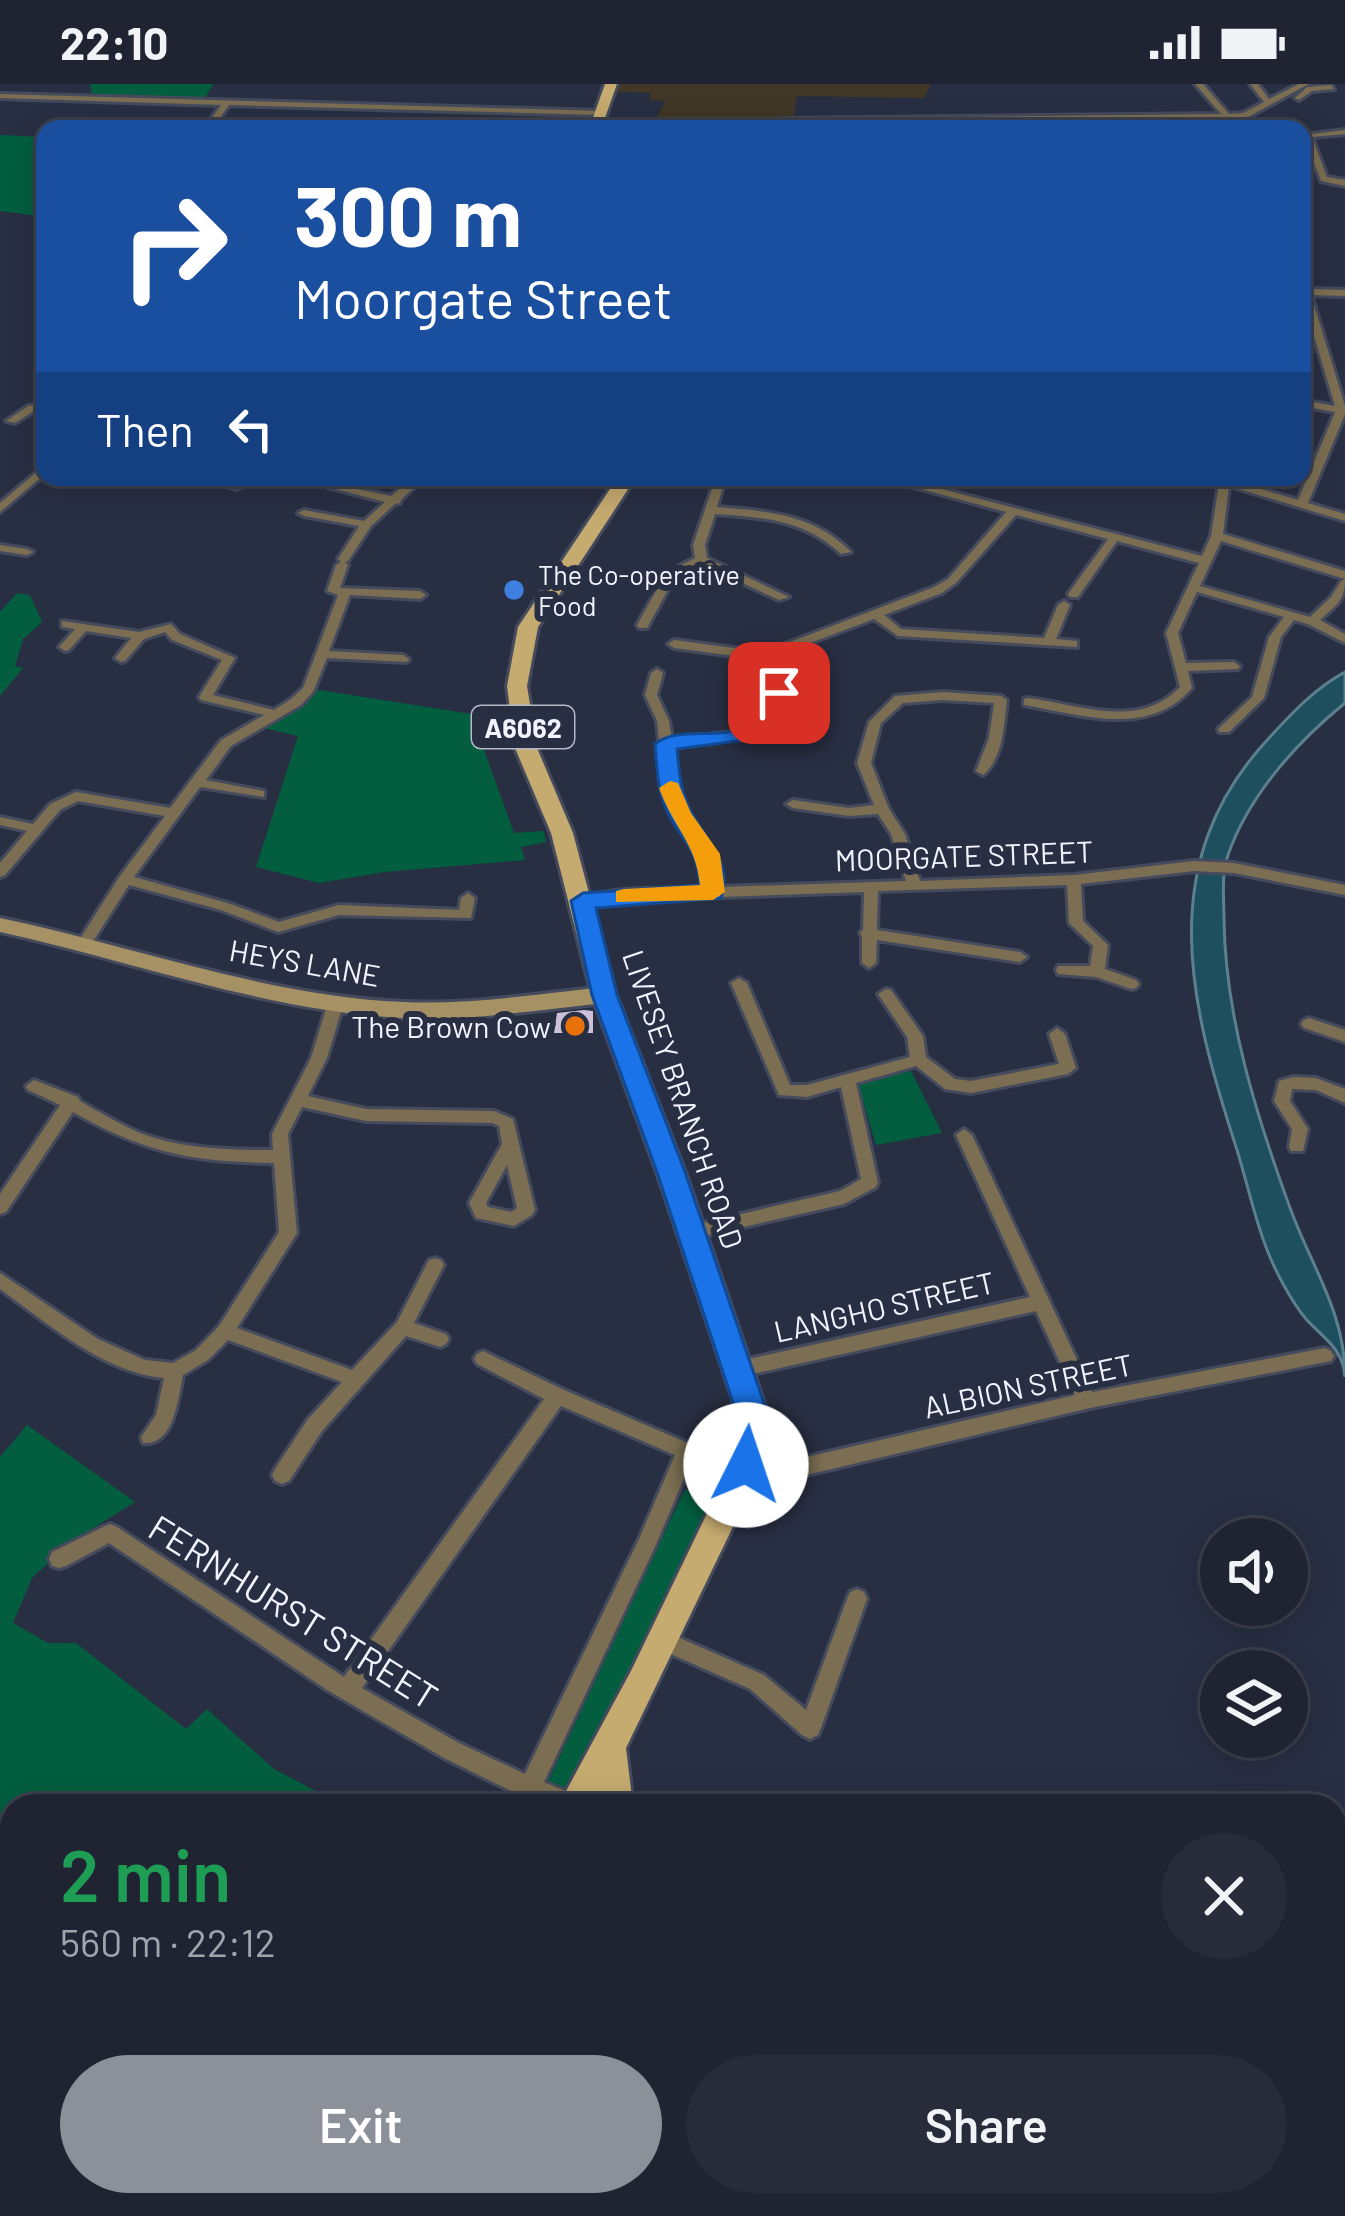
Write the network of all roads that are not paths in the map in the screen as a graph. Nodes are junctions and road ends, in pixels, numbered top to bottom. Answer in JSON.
{"nodes":[{"id":1,"x":271,"y":84,"type":"edge"},
{"id":2,"x":611,"y":84,"type":"edge"},
{"id":3,"x":1199,"y":84,"type":"edge"},
{"id":4,"x":1254,"y":84,"type":"edge"},
{"id":5,"x":1304,"y":84,"type":"edge"},
{"id":6,"x":1329,"y":86,"type":"edge"},
{"id":7,"x":0,"y":96,"type":"edge"},
{"id":8,"x":1345,"y":97,"type":"edge"},
{"id":9,"x":227,"y":102,"type":"junction"},
{"id":10,"x":1294,"y":102,"type":"dead end"},
{"id":11,"x":257,"y":103,"type":"junction"},
{"id":12,"x":1269,"y":104,"type":"junction"},
{"id":13,"x":502,"y":110,"type":"junction"},
{"id":14,"x":601,"y":112,"type":"junction"},
{"id":15,"x":1227,"y":116,"type":"junction"},
{"id":16,"x":1128,"y":118,"type":"joint"},
{"id":17,"x":975,"y":119,"type":"joint"},
{"id":18,"x":1040,"y":119,"type":"joint"},
{"id":19,"x":214,"y":120,"type":"edge"},
{"id":20,"x":498,"y":120,"type":"edge"},
{"id":21,"x":600,"y":120,"type":"edge"},
{"id":22,"x":960,"y":120,"type":"edge"},
{"id":23,"x":1228,"y":120,"type":"edge"},
{"id":24,"x":1345,"y":133,"type":"edge"},
{"id":25,"x":1311,"y":135,"type":"edge"},
{"id":26,"x":1311,"y":148,"type":"edge"},
{"id":27,"x":1311,"y":167,"type":"edge"},
{"id":28,"x":1317,"y":167,"type":"junction"},
{"id":29,"x":1345,"y":184,"type":"edge"},
{"id":30,"x":1311,"y":292,"type":"edge"},
{"id":31,"x":1345,"y":293,"type":"edge"},
{"id":32,"x":1311,"y":313,"type":"edge"},
{"id":33,"x":1311,"y":405,"type":"edge"},
{"id":34,"x":36,"y":407,"type":"edge"},
{"id":35,"x":1343,"y":410,"type":"edge"},
{"id":36,"x":10,"y":422,"type":"dead end"},
{"id":37,"x":36,"y":475,"type":"edge"},
{"id":38,"x":1311,"y":483,"type":"edge"},
{"id":39,"x":336,"y":486,"type":"edge"},
{"id":40,"x":410,"y":486,"type":"edge"},
{"id":41,"x":621,"y":486,"type":"edge"},
{"id":42,"x":718,"y":486,"type":"edge"},
{"id":43,"x":917,"y":486,"type":"edge"},
{"id":44,"x":1223,"y":486,"type":"edge"},
{"id":45,"x":1246,"y":486,"type":"edge"},
{"id":46,"x":1310,"y":486,"type":"edge"},
{"id":47,"x":6,"y":499,"type":"edge"},
{"id":48,"x":396,"y":501,"type":"junction"},
{"id":49,"x":1302,"y":504,"type":"junction"},
{"id":50,"x":0,"y":509,"type":"edge"},
{"id":51,"x":709,"y":510,"type":"junction"},
{"id":52,"x":1013,"y":511,"type":"junction"},
{"id":53,"x":304,"y":513,"type":"dead end"},
{"id":54,"x":1345,"y":518,"type":"edge"},
{"id":55,"x":364,"y":524,"type":"junction"},
{"id":56,"x":1217,"y":536,"type":"junction"},
{"id":57,"x":1114,"y":538,"type":"junction"},
{"id":58,"x":0,"y":548,"type":"edge"},
{"id":59,"x":27,"y":552,"type":"dead end"},
{"id":60,"x":329,"y":552,"type":"dead end"},
{"id":61,"x":845,"y":552,"type":"dead end"},
{"id":62,"x":700,"y":560,"type":"junction"},
{"id":63,"x":343,"y":562,"type":"junction"},
{"id":64,"x":1206,"y":562,"type":"junction"},
{"id":65,"x":321,"y":572,"type":"dead end"},
{"id":66,"x":1344,"y":586,"type":"edge"},
{"id":67,"x":1192,"y":587,"type":"junction"},
{"id":68,"x":345,"y":592,"type":"junction"},
{"id":69,"x":420,"y":595,"type":"dead end"},
{"id":70,"x":784,"y":597,"type":"dead end"},
{"id":71,"x":875,"y":614,"type":"junction"},
{"id":72,"x":1290,"y":617,"type":"junction"},
{"id":73,"x":1312,"y":621,"type":"junction"},
{"id":74,"x":66,"y":624,"type":"dead end"},
{"id":75,"x":643,"y":625,"type":"dead end"},
{"id":76,"x":82,"y":627,"type":"junction"},
{"id":77,"x":140,"y":636,"type":"junction"},
{"id":78,"x":1050,"y":639,"type":"junction"},
{"id":79,"x":1345,"y":639,"type":"edge"},
{"id":80,"x":674,"y":644,"type":"dead end"},
{"id":81,"x":1073,"y":644,"type":"dead end"},
{"id":82,"x":65,"y":647,"type":"dead end"},
{"id":83,"x":322,"y":654,"type":"junction"},
{"id":84,"x":121,"y":658,"type":"dead end"},
{"id":85,"x":403,"y":659,"type":"dead end"},
{"id":86,"x":1181,"y":667,"type":"junction"},
{"id":87,"x":1234,"y":667,"type":"dead end"},
{"id":88,"x":658,"y":673,"type":"dead end"},
{"id":89,"x":874,"y":691,"type":"dead end"},
{"id":90,"x":779,"y":693,"type":"dead end"},
{"id":91,"x":1015,"y":701,"type":"junction"},
{"id":92,"x":889,"y":705,"type":"junction"},
{"id":93,"x":276,"y":714,"type":"junction"},
{"id":94,"x":1224,"y":729,"type":"dead end"},
{"id":95,"x":666,"y":744,"type":"junction"},
{"id":96,"x":983,"y":771,"type":"dead end"},
{"id":97,"x":196,"y":782,"type":"junction"},
{"id":98,"x":259,"y":794,"type":"dead end"},
{"id":99,"x":793,"y":804,"type":"dead end"},
{"id":100,"x":882,"y":809,"type":"junction"},
{"id":101,"x":172,"y":813,"type":"junction"},
{"id":102,"x":0,"y":821,"type":"edge"},
{"id":103,"x":37,"y":829,"type":"junction"},
{"id":104,"x":0,"y":872,"type":"edge"},
{"id":105,"x":124,"y":879,"type":"junction"},
{"id":106,"x":1074,"y":880,"type":"junction"},
{"id":107,"x":914,"y":885,"type":"junction"},
{"id":108,"x":871,"y":886,"type":"junction"},
{"id":109,"x":1345,"y":890,"type":"edge"},
{"id":110,"x":713,"y":892,"type":"junction"},
{"id":111,"x":468,"y":898,"type":"dead end"},
{"id":112,"x":583,"y":901,"type":"junction"},
{"id":113,"x":0,"y":925,"type":"edge"},
{"id":114,"x":867,"y":933,"type":"junction"},
{"id":115,"x":86,"y":942,"type":"junction"},
{"id":116,"x":1020,"y":957,"type":"dead end"},
{"id":117,"x":869,"y":963,"type":"dead end"},
{"id":118,"x":1063,"y":970,"type":"dead end"},
{"id":119,"x":1097,"y":972,"type":"junction"},
{"id":120,"x":740,"y":983,"type":"dead end"},
{"id":121,"x":1131,"y":983,"type":"dead end"},
{"id":122,"x":886,"y":994,"type":"dead end"},
{"id":123,"x":604,"y":995,"type":"junction"},
{"id":124,"x":336,"y":1002,"type":"junction"},
{"id":125,"x":1309,"y":1024,"type":"dead end"},
{"id":126,"x":1057,"y":1034,"type":"dead end"},
{"id":127,"x":1345,"y":1036,"type":"edge"},
{"id":128,"x":918,"y":1060,"type":"junction"},
{"id":129,"x":848,"y":1081,"type":"junction"},
{"id":130,"x":34,"y":1086,"type":"dead end"},
{"id":131,"x":1345,"y":1097,"type":"edge"},
{"id":132,"x":299,"y":1100,"type":"junction"},
{"id":133,"x":73,"y":1101,"type":"junction"},
{"id":134,"x":964,"y":1135,"type":"dead end"},
{"id":135,"x":510,"y":1144,"type":"dead end"},
{"id":136,"x":1297,"y":1148,"type":"dead end"},
{"id":137,"x":281,"y":1157,"type":"junction"},
{"id":138,"x":0,"y":1207,"type":"edge"},
{"id":139,"x":691,"y":1232,"type":"junction"},
{"id":140,"x":435,"y":1265,"type":"dead end"},
{"id":141,"x":0,"y":1280,"type":"edge"},
{"id":142,"x":1042,"y":1302,"type":"junction"},
{"id":143,"x":404,"y":1327,"type":"junction"},
{"id":144,"x":225,"y":1331,"type":"junction"},
{"id":145,"x":440,"y":1339,"type":"dead end"},
{"id":146,"x":1325,"y":1356,"type":"dead end"},
{"id":147,"x":483,"y":1359,"type":"dead end"},
{"id":148,"x":740,"y":1369,"type":"junction"},
{"id":149,"x":175,"y":1371,"type":"junction"},
{"id":150,"x":354,"y":1378,"type":"junction"},
{"id":151,"x":557,"y":1396,"type":"junction"},
{"id":152,"x":1087,"y":1401,"type":"junction"},
{"id":153,"x":150,"y":1437,"type":"dead end"},
{"id":154,"x":686,"y":1450,"type":"junction"},
{"id":155,"x":744,"y":1470,"type":"junction"},
{"id":156,"x":283,"y":1475,"type":"dead end"},
{"id":157,"x":59,"y":1559,"type":"dead end"},
{"id":158,"x":857,"y":1599,"type":"dead end"},
{"id":159,"x":664,"y":1641,"type":"junction"},
{"id":160,"x":347,"y":1691,"type":"junction"},
{"id":161,"x":609,"y":1750,"type":"junction"},
{"id":162,"x":529,"y":1789,"type":"junction"},
{"id":163,"x":543,"y":1794,"type":"edge"},
{"id":164,"x":582,"y":1794,"type":"edge"},
{"id":165,"x":613,"y":1794,"type":"edge"}],
"edges":[{"from":1,"to":11,"type":"street"},
{"from":2,"to":14,"type":"main road"},
{"from":3,"to":15,"type":"street"},
{"from":4,"to":12,"type":"street"},
{"from":5,"to":12,"type":"street"},
{"from":6,"to":8,"type":"street"},
{"from":6,"to":10,"type":"street"},
{"from":7,"to":9,"type":"street"},
{"from":9,"to":11,"type":"street"},
{"from":9,"to":19,"type":"street"},
{"from":11,"to":13,"type":"street"},
{"from":12,"to":15,"type":"street"},
{"from":13,"to":14,"type":"street"},
{"from":13,"to":20,"type":"street"},
{"from":14,"to":21,"type":"main road"},
{"from":15,"to":16,"type":"street"},
{"from":15,"to":23,"type":"street"},
{"from":16,"to":18,"type":"street"},
{"from":17,"to":18,"type":"street"},
{"from":17,"to":22,"type":"street"},
{"from":24,"to":25,"type":"street"},
{"from":26,"to":28,"type":"street"},
{"from":27,"to":28,"type":"street"},
{"from":28,"to":29,"type":"street"},
{"from":30,"to":31,"type":"street"},
{"from":32,"to":35,"type":"street"},
{"from":33,"to":35,"type":"street"},
{"from":34,"to":36,"type":"street"},
{"from":35,"to":38,"type":"street"},
{"from":37,"to":47,"type":"street"},
{"from":39,"to":48,"type":"street"},
{"from":40,"to":48,"type":"street"},
{"from":41,"to":112,"type":"main road","name":"LIVESEY BRANCH ROAD","number":"A6062"},
{"from":42,"to":51,"type":"street"},
{"from":43,"to":52,"type":"street"},
{"from":44,"to":56,"type":"street"},
{"from":45,"to":49,"type":"street"},
{"from":46,"to":49,"type":"street"},
{"from":47,"to":50,"type":"street"},
{"from":48,"to":55,"type":"street"},
{"from":49,"to":54,"type":"street"},
{"from":51,"to":61,"type":"street"},
{"from":51,"to":62,"type":"street"},
{"from":52,"to":57,"type":"street"},
{"from":52,"to":71,"type":"street"},
{"from":53,"to":55,"type":"street"},
{"from":55,"to":63,"type":"street"},
{"from":56,"to":64,"type":"street"},
{"from":56,"to":66,"type":"street"},
{"from":57,"to":64,"type":"street"},
{"from":57,"to":78,"type":"street"},
{"from":58,"to":59,"type":"street"},
{"from":60,"to":63,"type":"street"},
{"from":62,"to":70,"type":"street"},
{"from":62,"to":75,"type":"street"},
{"from":63,"to":65,"type":"street"},
{"from":63,"to":68,"type":"street"},
{"from":64,"to":67,"type":"street"},
{"from":66,"to":73,"type":"street"},
{"from":67,"to":72,"type":"street"},
{"from":67,"to":86,"type":"street"},
{"from":68,"to":69,"type":"street"},
{"from":68,"to":83,"type":"street"},
{"from":71,"to":78,"type":"street"},
{"from":71,"to":80,"type":"street"},
{"from":72,"to":73,"type":"street"},
{"from":72,"to":94,"type":"street"},
{"from":73,"to":79,"type":"street"},
{"from":74,"to":76,"type":"street"},
{"from":76,"to":77,"type":"street"},
{"from":76,"to":82,"type":"street"},
{"from":77,"to":84,"type":"street"},
{"from":77,"to":93,"type":"street"},
{"from":78,"to":81,"type":"street"},
{"from":83,"to":85,"type":"street"},
{"from":83,"to":93,"type":"street"},
{"from":86,"to":87,"type":"street"},
{"from":86,"to":91,"type":"street"},
{"from":88,"to":95,"type":"street"},
{"from":89,"to":92,"type":"street"},
{"from":90,"to":95,"type":"street"},
{"from":91,"to":92,"type":"street"},
{"from":91,"to":96,"type":"street"},
{"from":92,"to":100,"type":"street"},
{"from":93,"to":97,"type":"street"},
{"from":95,"to":110,"type":"street"},
{"from":97,"to":98,"type":"street"},
{"from":97,"to":101,"type":"street"},
{"from":99,"to":100,"type":"street"},
{"from":100,"to":107,"type":"street"},
{"from":101,"to":103,"type":"street"},
{"from":101,"to":105,"type":"street"},
{"from":102,"to":103,"type":"street"},
{"from":103,"to":104,"type":"street"},
{"from":105,"to":111,"type":"street"},
{"from":105,"to":115,"type":"street"},
{"from":106,"to":107,"type":"street","name":"MOORGATE STREET"},
{"from":106,"to":109,"type":"street","name":"MOORGATE STREET"},
{"from":106,"to":119,"type":"street"},
{"from":107,"to":108,"type":"street","name":"MOORGATE STREET"},
{"from":108,"to":110,"type":"street","name":"MOORGATE STREET"},
{"from":108,"to":114,"type":"street"},
{"from":110,"to":112,"type":"street","name":"MOORGATE STREET"},
{"from":112,"to":123,"type":"main road","name":"LIVESEY BRANCH ROAD","number":"A6062"},
{"from":113,"to":115,"type":"street","name":"HEYS LANE"},
{"from":114,"to":116,"type":"street"},
{"from":114,"to":117,"type":"street"},
{"from":115,"to":124,"type":"street","name":"HEYS LANE"},
{"from":118,"to":119,"type":"street"},
{"from":119,"to":121,"type":"street"},
{"from":120,"to":129,"type":"street"},
{"from":122,"to":128,"type":"street"},
{"from":123,"to":124,"type":"street","name":"HEYS LANE"},
{"from":123,"to":139,"type":"main road","name":"LIVESEY BRANCH ROAD","number":"A6062"},
{"from":124,"to":132,"type":"street"},
{"from":125,"to":127,"type":"street"},
{"from":126,"to":128,"type":"street"},
{"from":128,"to":129,"type":"street"},
{"from":129,"to":139,"type":"street"},
{"from":130,"to":133,"type":"street"},
{"from":131,"to":136,"type":"street"},
{"from":132,"to":135,"type":"street"},
{"from":132,"to":137,"type":"street"},
{"from":133,"to":137,"type":"street"},
{"from":133,"to":138,"type":"street"},
{"from":134,"to":142,"type":"street"},
{"from":137,"to":144,"type":"street"},
{"from":139,"to":148,"type":"main road","name":"LIVESEY BRANCH ROAD","number":"A6062"},
{"from":140,"to":143,"type":"street"},
{"from":141,"to":149,"type":"street"},
{"from":142,"to":148,"type":"street","name":"LANGHO STREET"},
{"from":142,"to":152,"type":"street"},
{"from":143,"to":145,"type":"street"},
{"from":143,"to":150,"type":"street"},
{"from":144,"to":149,"type":"street"},
{"from":144,"to":150,"type":"street"},
{"from":146,"to":152,"type":"street","name":"ALBION STREET"},
{"from":147,"to":151,"type":"street"},
{"from":148,"to":155,"type":"main road","name":"LIVESEY BRANCH ROAD","number":"A6062"},
{"from":149,"to":153,"type":"street"},
{"from":150,"to":156,"type":"street"},
{"from":151,"to":154,"type":"street"},
{"from":151,"to":160,"type":"street"},
{"from":152,"to":155,"type":"street","name":"ALBION STREET"},
{"from":154,"to":155,"type":"street"},
{"from":154,"to":162,"type":"street"},
{"from":155,"to":159,"type":"main road","name":"LIVESEY BRANCH ROAD","number":"A6062"},
{"from":157,"to":160,"type":"street","name":"FERNHURST STREET"},
{"from":158,"to":159,"type":"street"},
{"from":159,"to":161,"type":"main road","name":"LIVESEY BRANCH ROAD","number":"A6062"},
{"from":160,"to":162,"type":"street","name":"FERNHURST STREET"},
{"from":161,"to":164,"type":"main road","name":"LIVESEY BRANCH ROAD","number":"A6062"},
{"from":161,"to":165,"type":"main road"},
{"from":162,"to":163,"type":"street","name":"FERNHURST STREET"}]}
